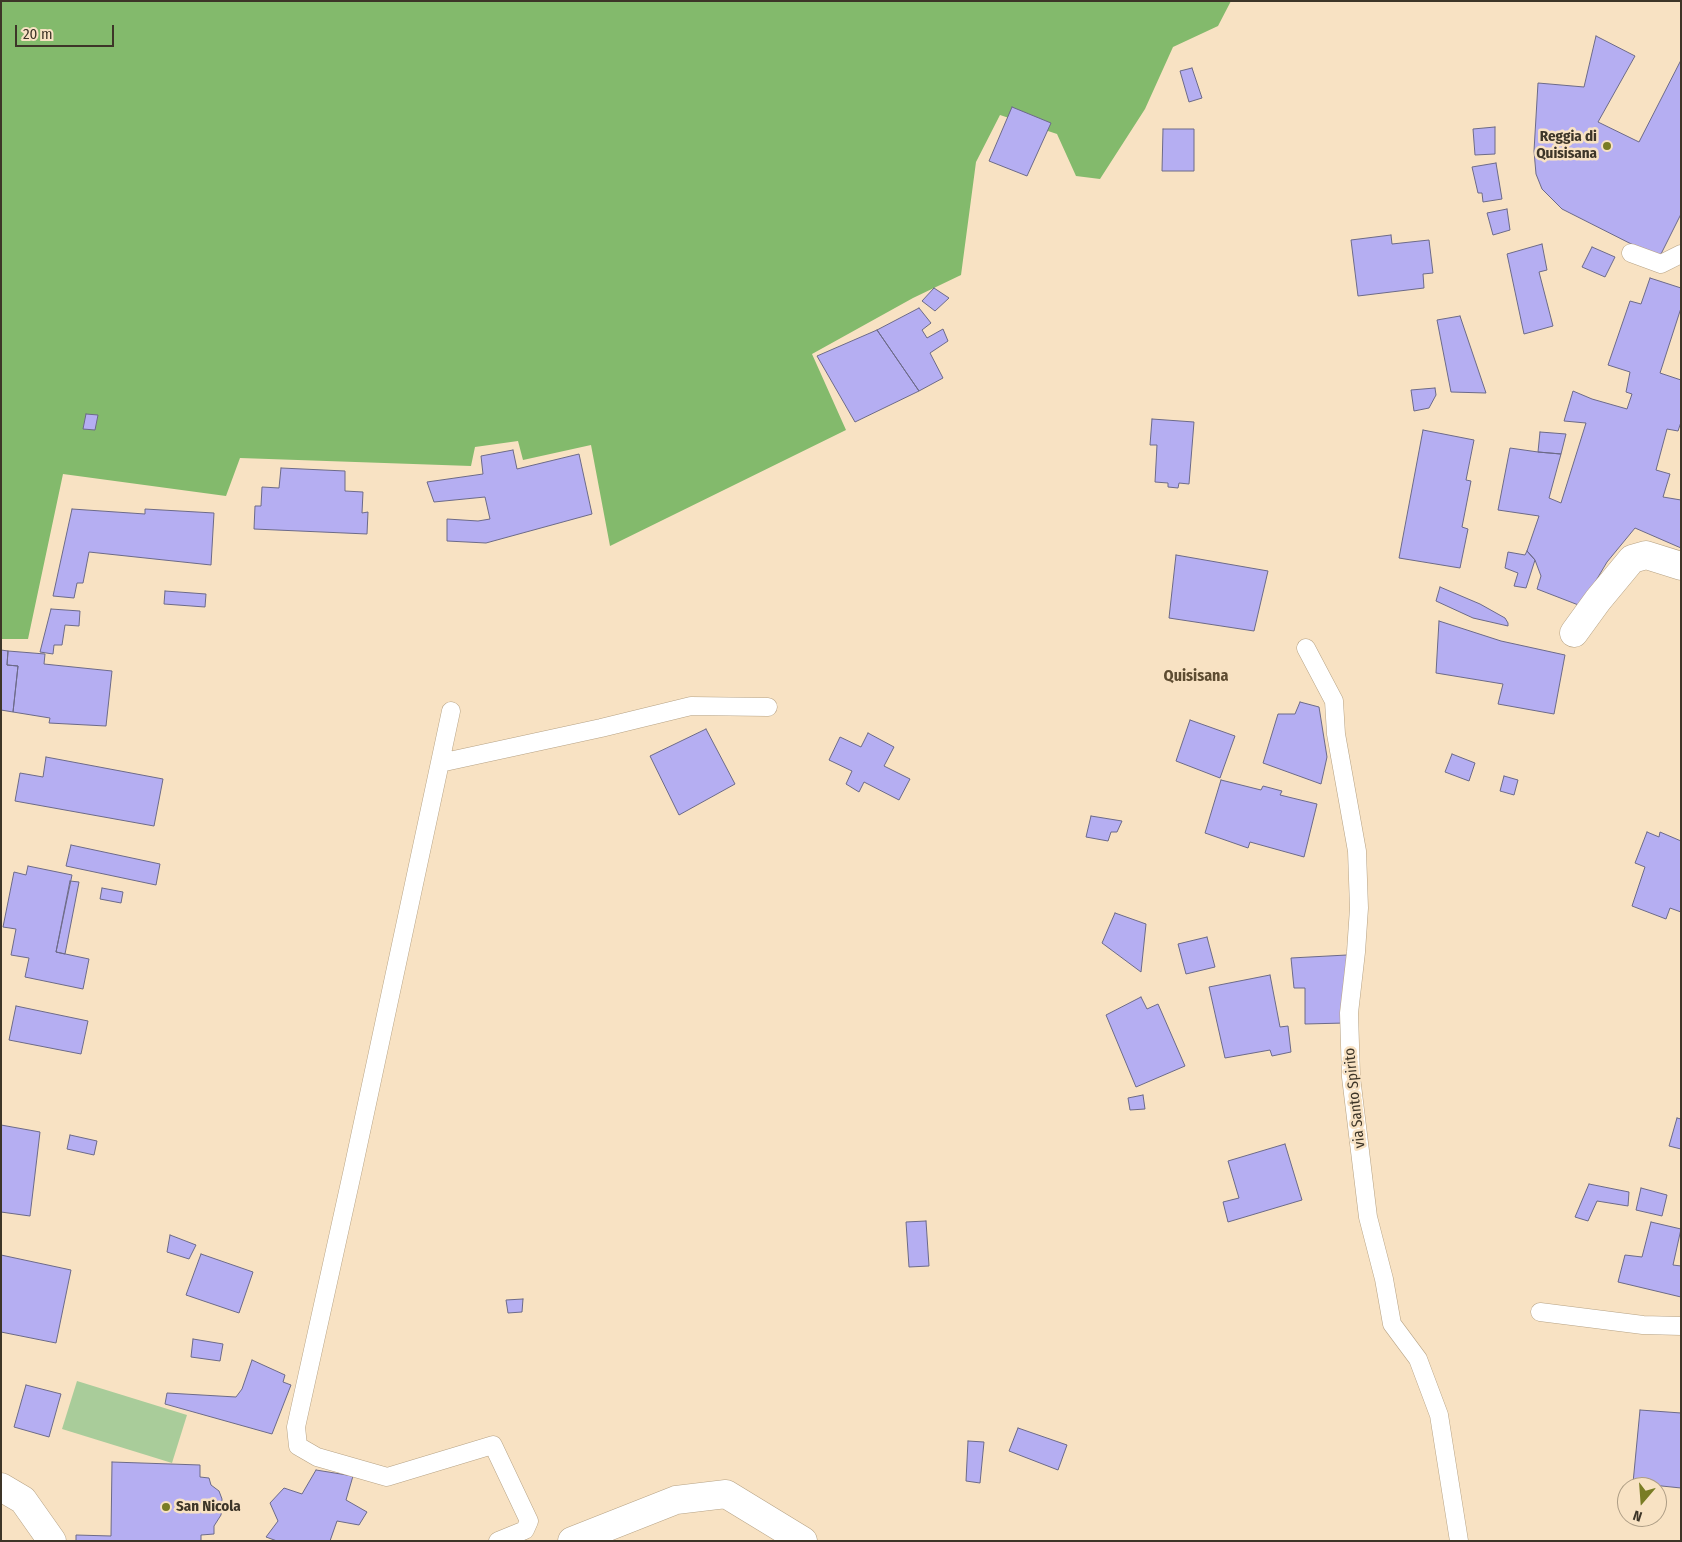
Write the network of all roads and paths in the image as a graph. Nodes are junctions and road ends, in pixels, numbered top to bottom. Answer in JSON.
{"nodes":[{"id":1,"x":1631,"y":253,"type":"dead end"},
{"id":2,"x":1681,"y":254,"type":"edge"},
{"id":3,"x":1681,"y":566,"type":"edge"},
{"id":4,"x":1574,"y":633,"type":"dead end"},
{"id":5,"x":1306,"y":648,"type":"dead end"},
{"id":6,"x":768,"y":707,"type":"dead end"},
{"id":7,"x":451,"y":711,"type":"dead end"},
{"id":8,"x":440,"y":763,"type":"junction"},
{"id":9,"x":1540,"y":1312,"type":"dead end"},
{"id":10,"x":1681,"y":1326,"type":"edge"},
{"id":11,"x":1,"y":1487,"type":"edge"},
{"id":12,"x":52,"y":1541,"type":"edge"},
{"id":13,"x":498,"y":1541,"type":"edge"},
{"id":14,"x":572,"y":1541,"type":"edge"},
{"id":15,"x":802,"y":1541,"type":"edge"},
{"id":16,"x":1459,"y":1541,"type":"edge"}],
"edges":[{"from":1,"to":2,"type":"lane"},
{"from":3,"to":4,"type":"street"},
{"from":5,"to":16,"type":"lane","name":"via Santo Spirito"},
{"from":6,"to":8,"type":"lane"},
{"from":7,"to":8,"type":"lane"},
{"from":8,"to":13,"type":"lane"},
{"from":9,"to":10,"type":"lane"},
{"from":11,"to":12,"type":"street"},
{"from":14,"to":15,"type":"street"}]}
